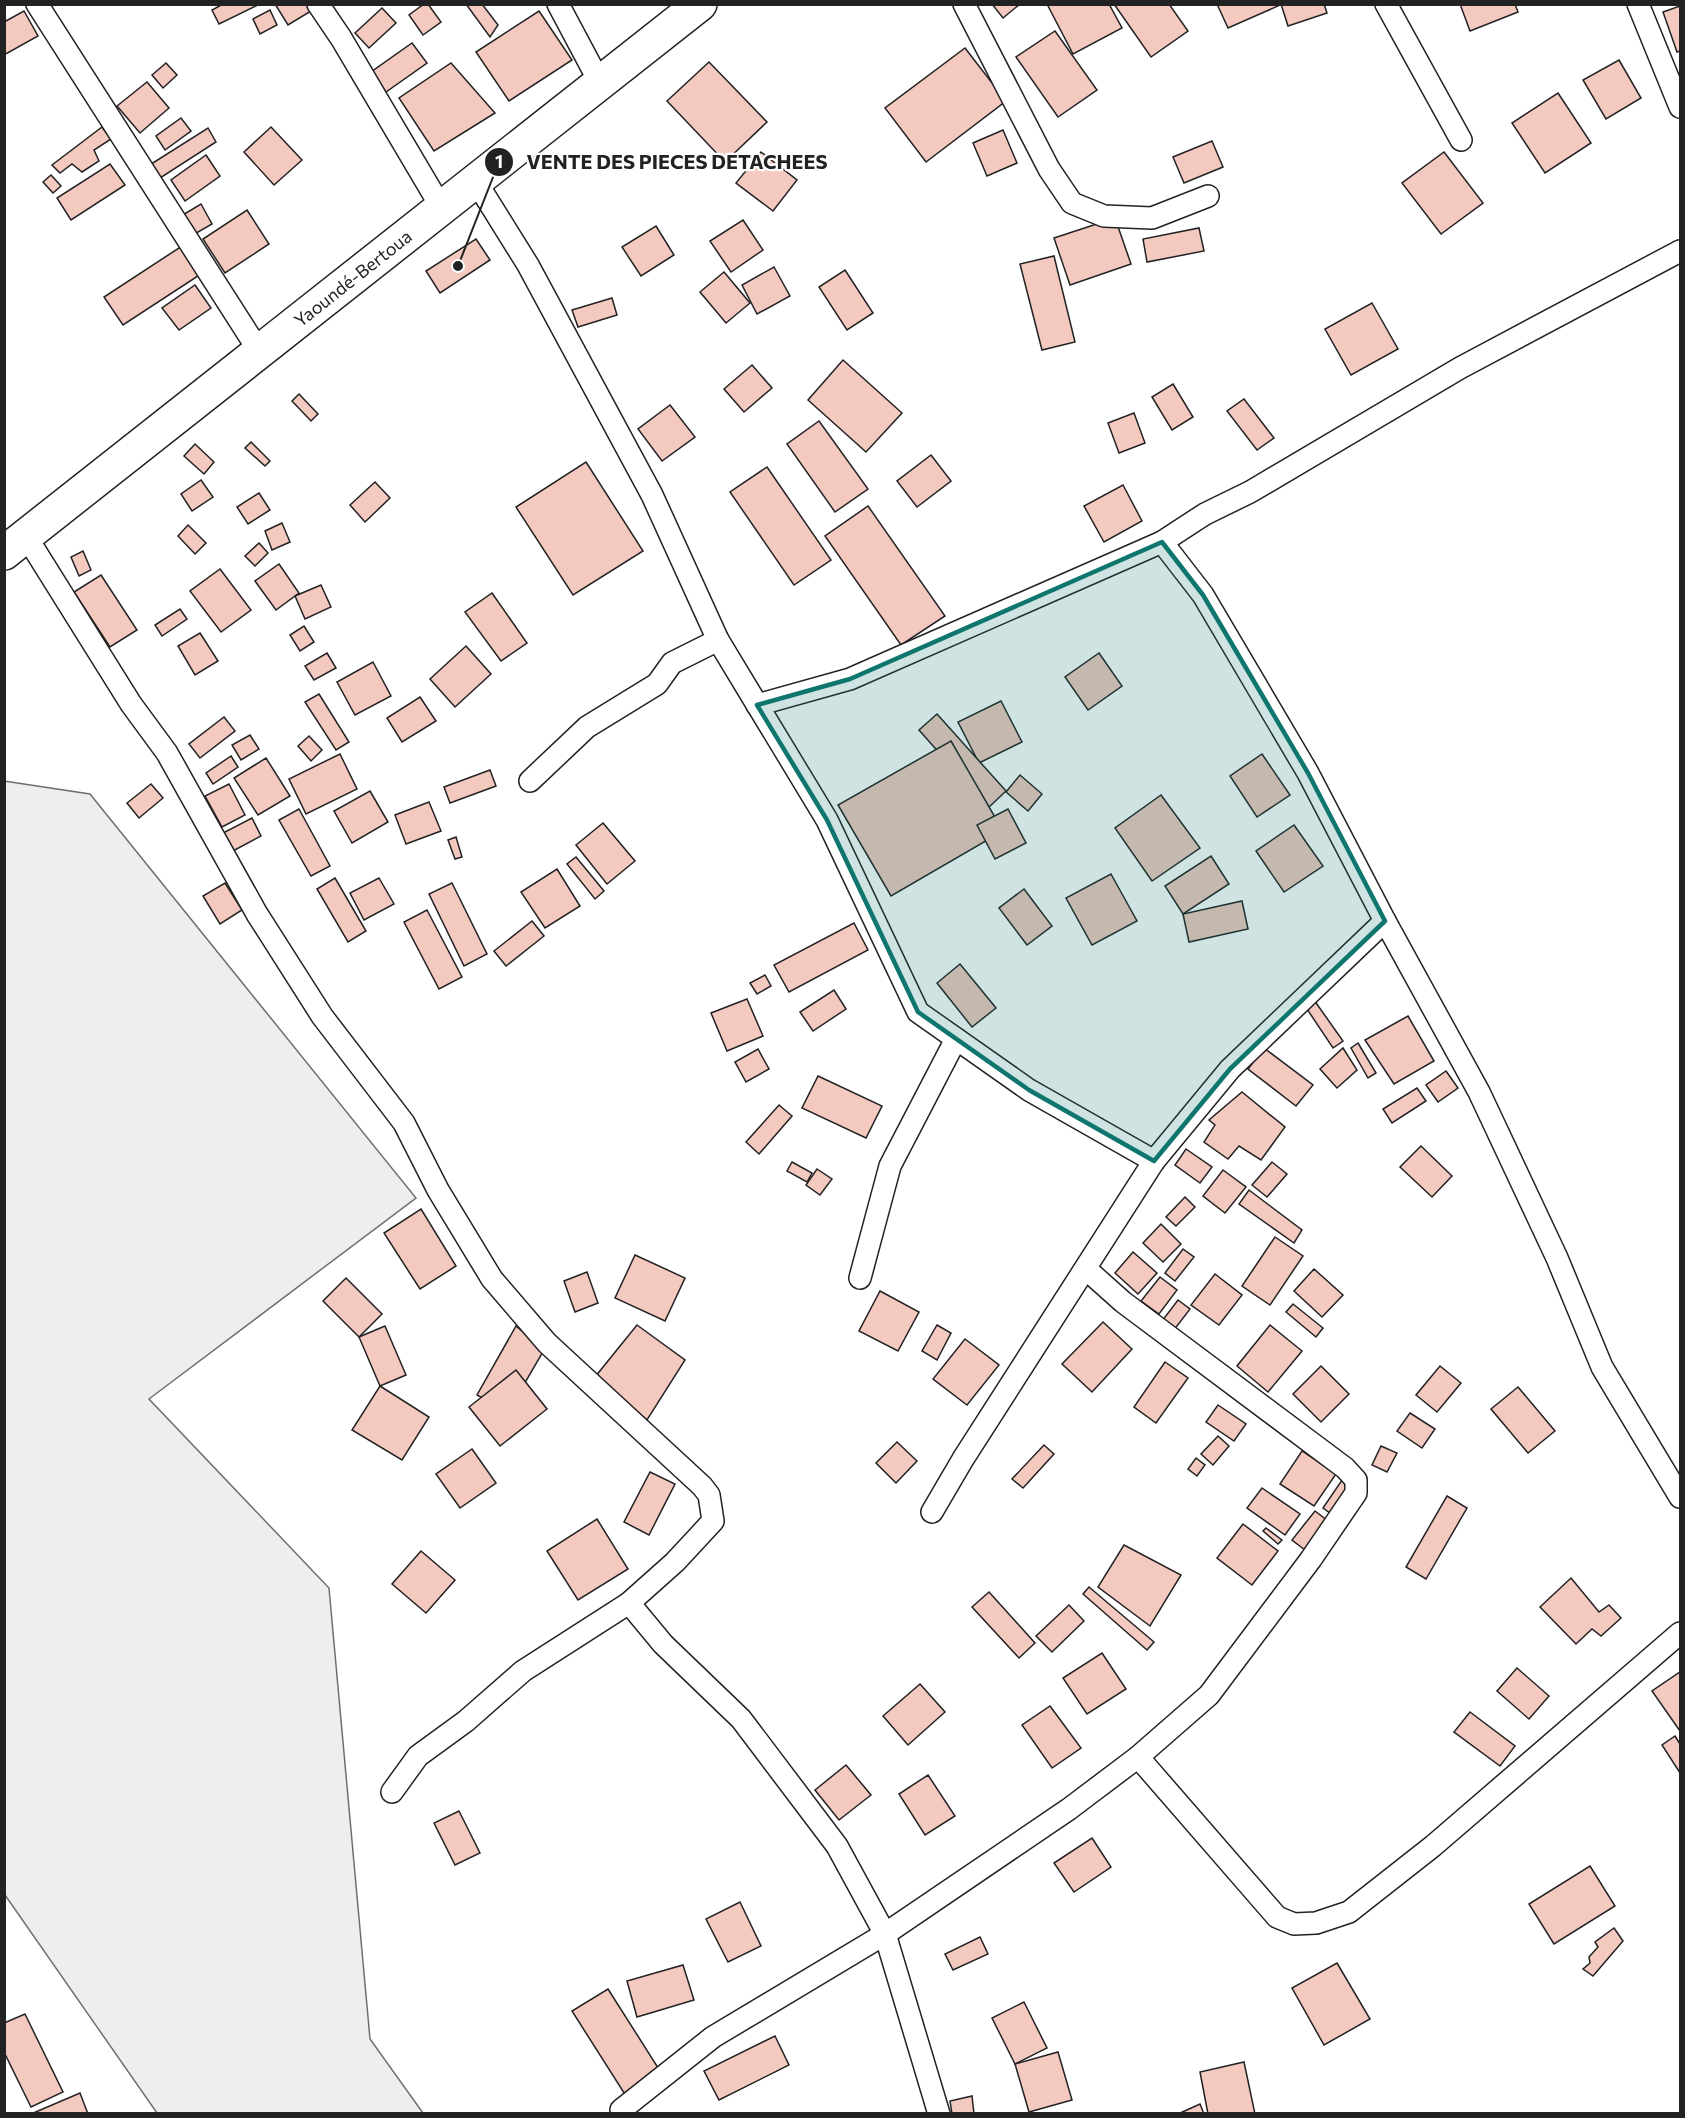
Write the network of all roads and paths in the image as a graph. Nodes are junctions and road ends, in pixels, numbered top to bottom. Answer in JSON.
{"nodes":[{"id":1,"x":38,"y":4,"type":"edge"},
{"id":2,"x":318,"y":4,"type":"edge"},
{"id":3,"x":558,"y":4,"type":"edge"},
{"id":4,"x":700,"y":4,"type":"edge"},
{"id":5,"x":964,"y":4,"type":"edge"},
{"id":6,"x":1386,"y":4,"type":"edge"},
{"id":7,"x":1638,"y":4,"type":"edge"},
{"id":8,"x":600,"y":83,"type":"junction"},
{"id":9,"x":1680,"y":107,"type":"edge"},
{"id":10,"x":1461,"y":140,"type":"dead end"},
{"id":11,"x":475,"y":180,"type":"junction"},
{"id":12,"x":1208,"y":196,"type":"dead end"},
{"id":13,"x":441,"y":207,"type":"junction"},
{"id":14,"x":1680,"y":251,"type":"edge"},
{"id":15,"x":259,"y":351,"type":"junction"},
{"id":16,"x":1162,"y":542,"type":"junction"},
{"id":17,"x":15,"y":545,"type":"edge"},
{"id":18,"x":718,"y":640,"type":"junction"},
{"id":19,"x":757,"y":705,"type":"junction"},
{"id":20,"x":530,"y":781,"type":"dead end"},
{"id":21,"x":1385,"y":921,"type":"junction"},
{"id":22,"x":957,"y":1039,"type":"junction"},
{"id":23,"x":1154,"y":1161,"type":"junction"},
{"id":24,"x":1086,"y":1269,"type":"junction"},
{"id":25,"x":861,"y":1278,"type":"dead end"},
{"id":26,"x":1680,"y":1497,"type":"edge"},
{"id":27,"x":932,"y":1512,"type":"dead end"},
{"id":28,"x":629,"y":1603,"type":"junction"},
{"id":29,"x":1680,"y":1632,"type":"edge"},
{"id":30,"x":1138,"y":1756,"type":"junction"},
{"id":31,"x":392,"y":1792,"type":"dead end"},
{"id":32,"x":885,"y":1934,"type":"junction"},
{"id":33,"x":621,"y":2110,"type":"dead end"},
{"id":34,"x":939,"y":2114,"type":"edge"}],
"edges":[{"from":1,"to":15,"type":"street"},
{"from":2,"to":13,"type":"street"},
{"from":3,"to":8,"type":"street"},
{"from":4,"to":8,"type":"highway","name":"Yaoundé-Bertoua"},
{"from":5,"to":12,"type":"street"},
{"from":6,"to":10,"type":"street"},
{"from":7,"to":9,"type":"street"},
{"from":8,"to":11,"type":"highway","name":"Yaoundé-Bertoua"},
{"from":11,"to":13,"type":"highway","name":"Yaoundé-Bertoua"},
{"from":11,"to":18,"type":"street"},
{"from":13,"to":15,"type":"highway","name":"Yaoundé-Bertoua"},
{"from":14,"to":16,"type":"street"},
{"from":15,"to":17,"type":"highway","name":"Yaoundé-Bertoua"},
{"from":16,"to":19,"type":"street"},
{"from":16,"to":21,"type":"street"},
{"from":17,"to":28,"type":"street"},
{"from":18,"to":19,"type":"street"},
{"from":18,"to":20,"type":"street"},
{"from":19,"to":22,"type":"street"},
{"from":21,"to":23,"type":"street"},
{"from":21,"to":26,"type":"street"},
{"from":22,"to":23,"type":"street"},
{"from":22,"to":25,"type":"street"},
{"from":23,"to":24,"type":"street"},
{"from":24,"to":27,"type":"street"},
{"from":24,"to":30,"type":"street"},
{"from":28,"to":31,"type":"street"},
{"from":28,"to":32,"type":"street"},
{"from":29,"to":30,"type":"street"},
{"from":30,"to":32,"type":"street"},
{"from":32,"to":33,"type":"street"},
{"from":32,"to":34,"type":"street"}]}
